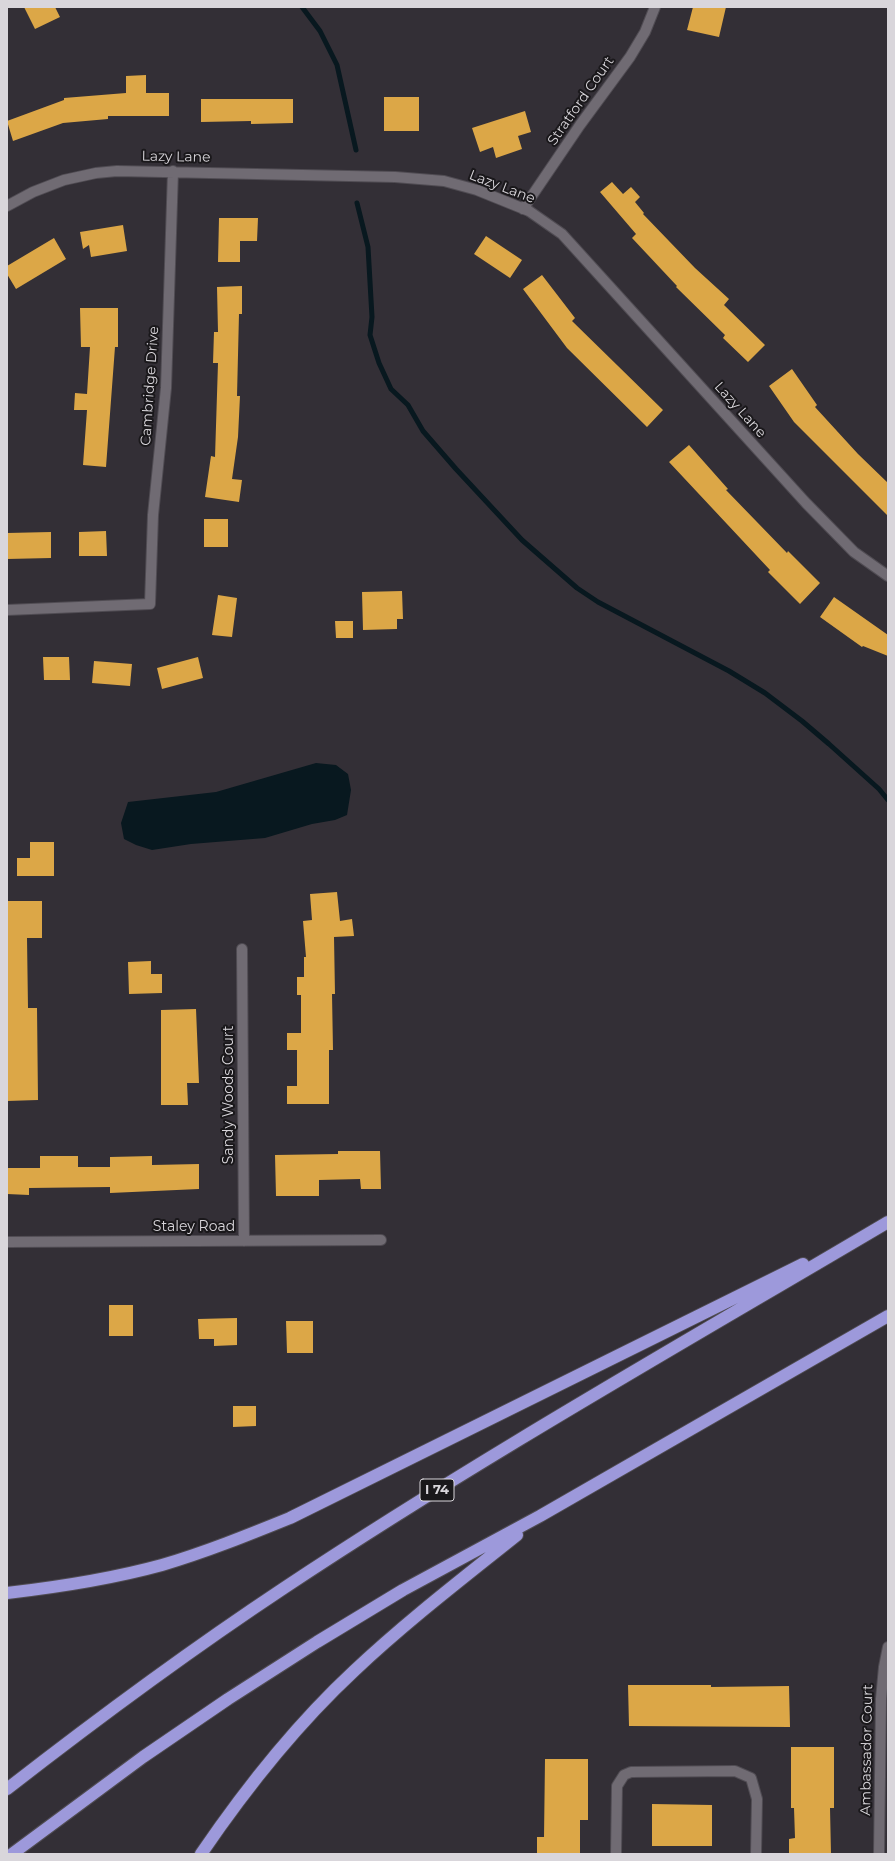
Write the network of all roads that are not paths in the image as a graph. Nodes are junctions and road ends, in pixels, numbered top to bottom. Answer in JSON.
{"nodes":[{"id":1,"x":655,"y":7,"type":"edge"},
{"id":2,"x":173,"y":171,"type":"junction"},
{"id":3,"x":7,"y":206,"type":"edge"},
{"id":4,"x":523,"y":209,"type":"junction"},
{"id":5,"x":888,"y":576,"type":"edge"},
{"id":6,"x":7,"y":610,"type":"edge"},
{"id":7,"x":242,"y":949,"type":"dead end"},
{"id":8,"x":888,"y":1222,"type":"edge"},
{"id":9,"x":380,"y":1240,"type":"dead end"},
{"id":10,"x":244,"y":1241,"type":"junction"},
{"id":11,"x":7,"y":1242,"type":"edge"},
{"id":12,"x":888,"y":1316,"type":"edge"},
{"id":13,"x":540,"y":1516,"type":"junction"},
{"id":14,"x":7,"y":1593,"type":"edge"},
{"id":15,"x":888,"y":1648,"type":"edge"},
{"id":16,"x":7,"y":1789,"type":"edge"},
{"id":17,"x":12,"y":1854,"type":"edge"},
{"id":18,"x":201,"y":1854,"type":"edge"},
{"id":19,"x":616,"y":1854,"type":"edge"},
{"id":20,"x":756,"y":1854,"type":"edge"},
{"id":21,"x":879,"y":1854,"type":"edge"}],
"edges":[{"from":1,"to":4,"type":"street","name":"Stratford Court"},
{"from":2,"to":3,"type":"street","name":"Lazy Lane"},
{"from":2,"to":4,"type":"street","name":"Lazy Lane"},
{"from":2,"to":6,"type":"street","name":"Cambridge Drive"},
{"from":4,"to":5,"type":"street","name":"Lazy Lane"},
{"from":7,"to":10,"type":"street","name":"Sandy Woods Court"},
{"from":8,"to":14,"type":"highway"},
{"from":8,"to":16,"type":"highway","number":"I 74"},
{"from":9,"to":10,"type":"street","name":"Staley Road"},
{"from":10,"to":11,"type":"street","name":"Staley Road"},
{"from":12,"to":13,"type":"highway"},
{"from":13,"to":17,"type":"highway"},
{"from":13,"to":18,"type":"highway"},
{"from":15,"to":21,"type":"street","name":"Ambassador Court"},
{"from":19,"to":20,"type":"street"}]}
